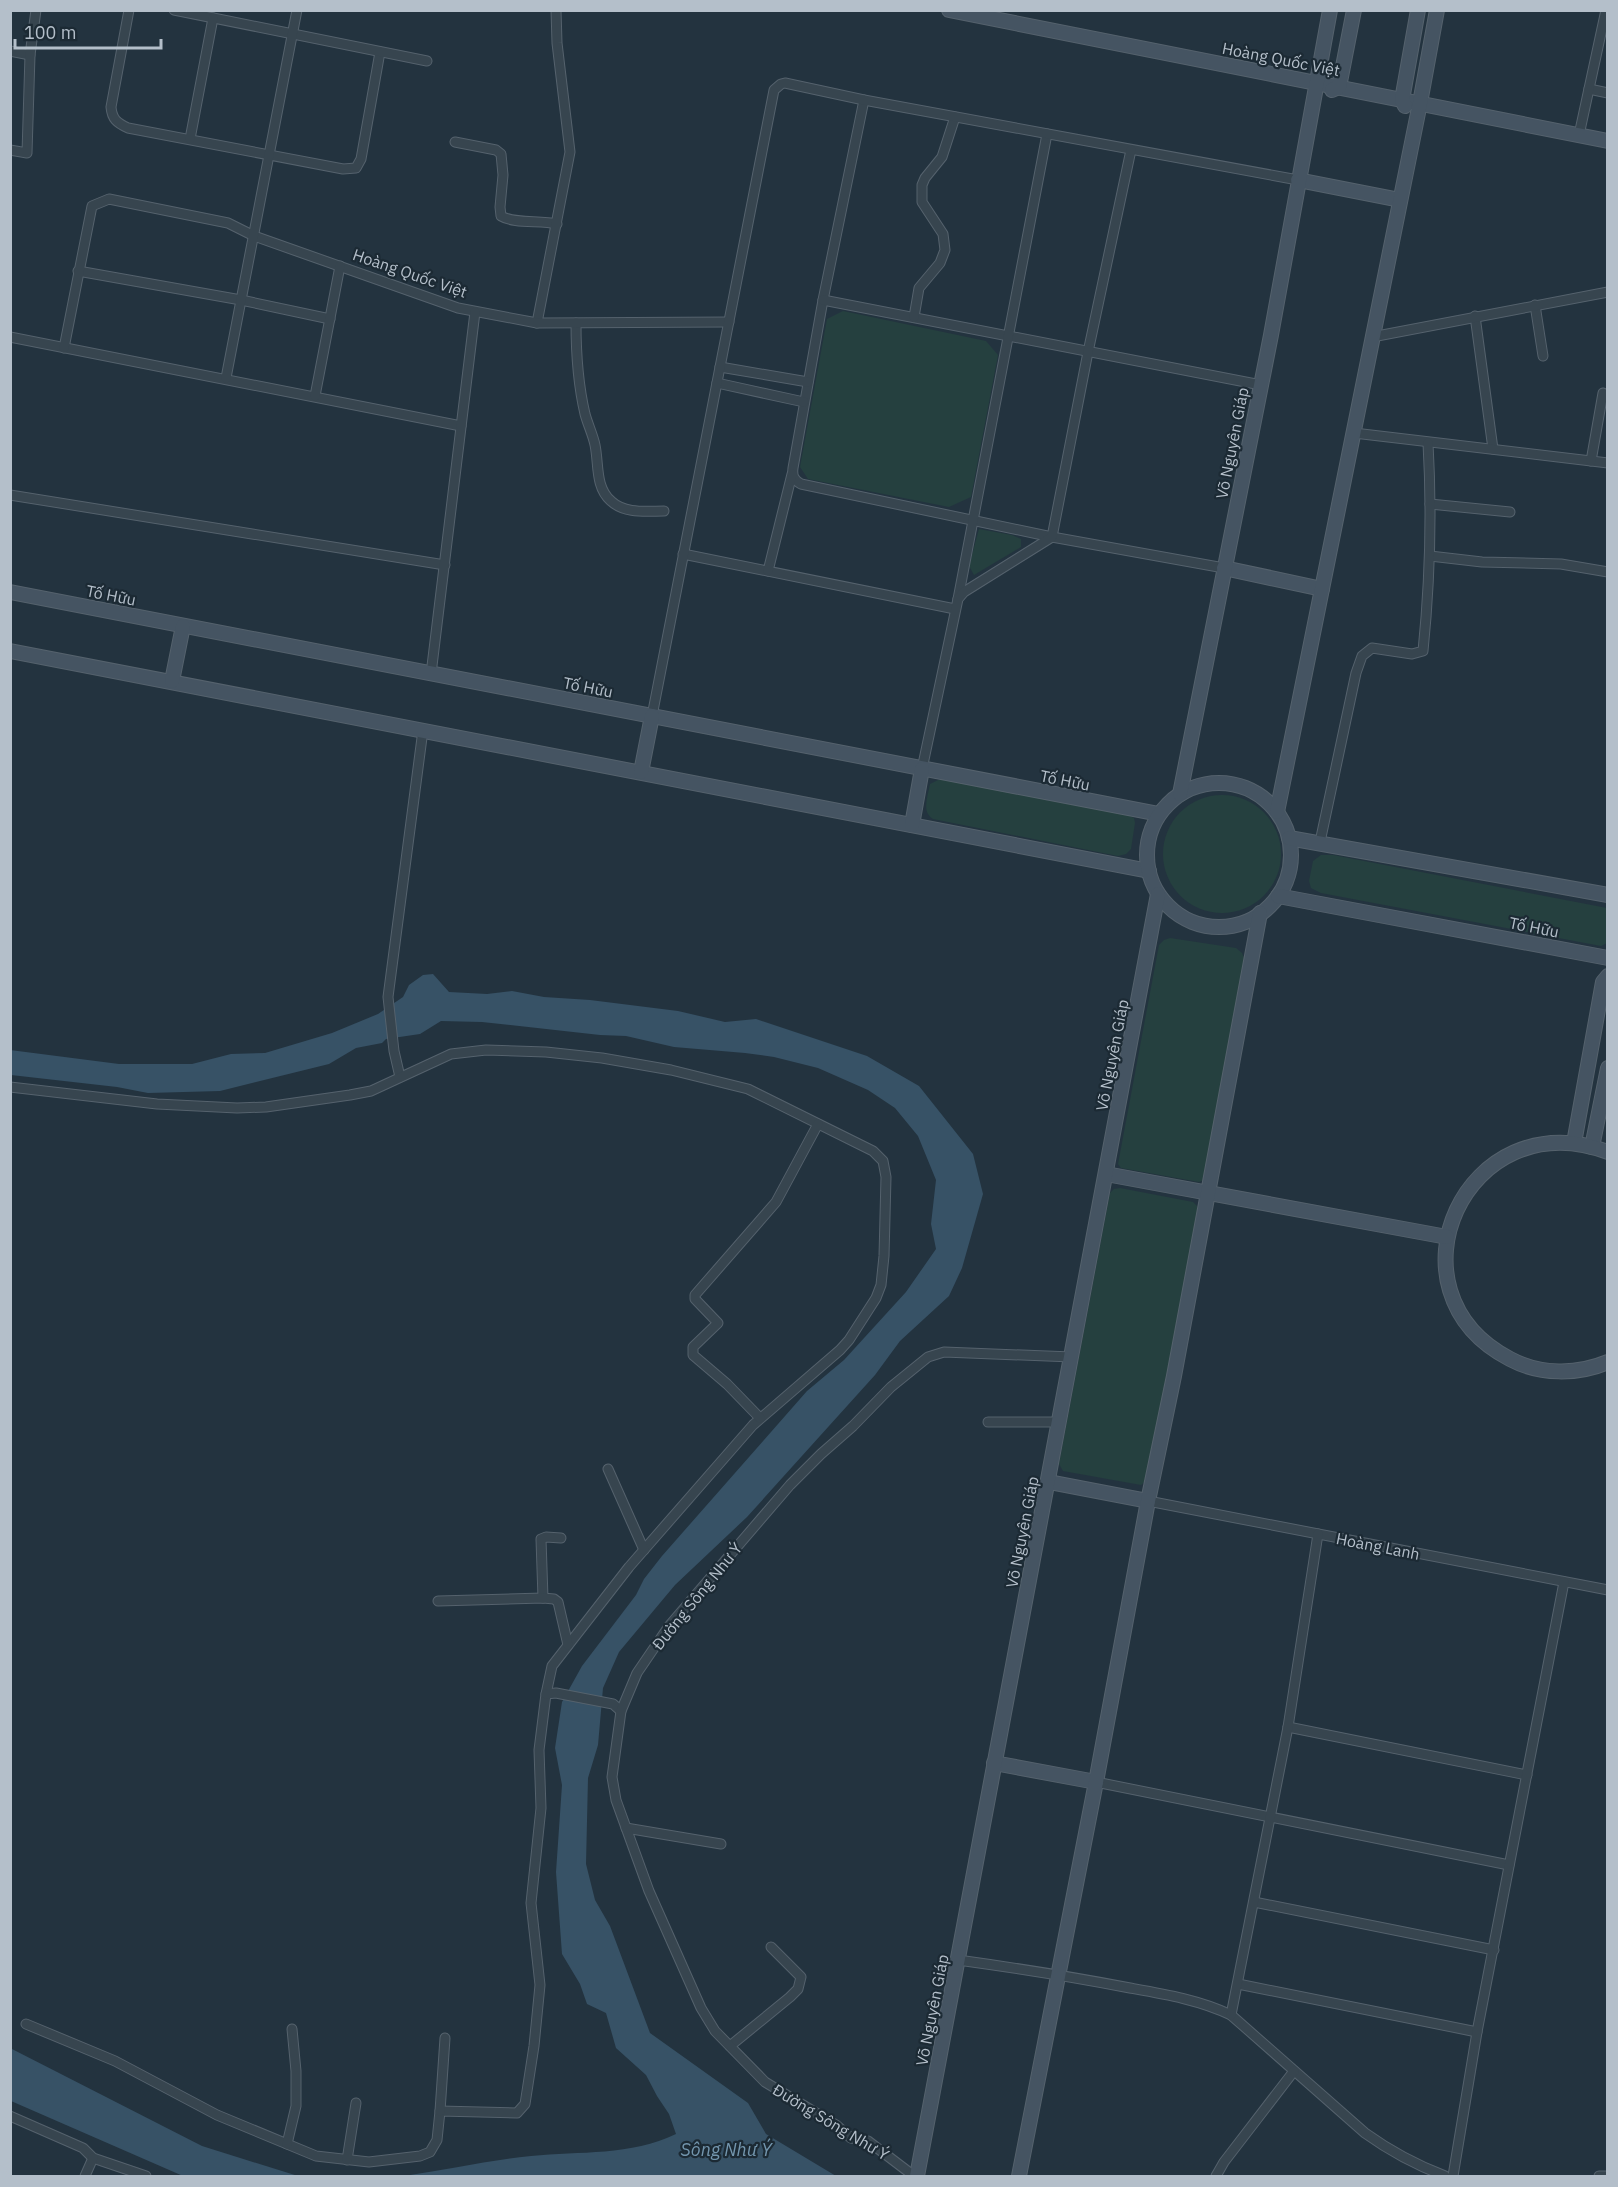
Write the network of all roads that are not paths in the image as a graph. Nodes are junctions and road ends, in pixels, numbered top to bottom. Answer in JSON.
{"nodes":[{"id":1,"x":36,"y":10,"type":"edge"},
{"id":2,"x":129,"y":10,"type":"edge"},
{"id":3,"x":174,"y":10,"type":"edge"},
{"id":4,"x":297,"y":10,"type":"edge"},
{"id":5,"x":556,"y":10,"type":"edge"},
{"id":6,"x":949,"y":10,"type":"edge"},
{"id":7,"x":1330,"y":10,"type":"edge"},
{"id":8,"x":1354,"y":10,"type":"edge"},
{"id":9,"x":1418,"y":10,"type":"edge"},
{"id":10,"x":1437,"y":10,"type":"edge"},
{"id":11,"x":1606,"y":10,"type":"edge"},
{"id":12,"x":213,"y":18,"type":"junction"},
{"id":13,"x":292,"y":34,"type":"junction"},
{"id":14,"x":10,"y":51,"type":"edge"},
{"id":15,"x":380,"y":52,"type":"junction"},
{"id":16,"x":1597,"y":54,"type":"junction"},
{"id":17,"x":30,"y":55,"type":"junction"},
{"id":18,"x":1608,"y":56,"type":"edge"},
{"id":19,"x":427,"y":61,"type":"dead end"},
{"id":20,"x":1317,"y":84,"type":"junction"},
{"id":21,"x":1339,"y":87,"type":"junction"},
{"id":22,"x":1589,"y":89,"type":"junction"},
{"id":23,"x":1608,"y":93,"type":"edge"},
{"id":24,"x":1314,"y":99,"type":"junction"},
{"id":25,"x":864,"y":100,"type":"junction"},
{"id":26,"x":1402,"y":100,"type":"junction"},
{"id":27,"x":1420,"y":103,"type":"junction"},
{"id":28,"x":955,"y":117,"type":"junction"},
{"id":29,"x":1416,"y":123,"type":"junction"},
{"id":30,"x":1047,"y":134,"type":"junction"},
{"id":31,"x":1579,"y":135,"type":"junction"},
{"id":32,"x":190,"y":139,"type":"junction"},
{"id":33,"x":1608,"y":141,"type":"edge"},
{"id":34,"x":455,"y":142,"type":"dead end"},
{"id":35,"x":10,"y":150,"type":"edge"},
{"id":36,"x":1131,"y":150,"type":"junction"},
{"id":37,"x":268,"y":155,"type":"junction"},
{"id":38,"x":1298,"y":180,"type":"junction"},
{"id":39,"x":1400,"y":200,"type":"junction"},
{"id":40,"x":557,"y":225,"type":"junction"},
{"id":41,"x":254,"y":236,"type":"junction"},
{"id":42,"x":340,"y":266,"type":"junction"},
{"id":43,"x":78,"y":271,"type":"junction"},
{"id":44,"x":1608,"y":292,"type":"edge"},
{"id":45,"x":241,"y":300,"type":"junction"},
{"id":46,"x":824,"y":300,"type":"junction"},
{"id":47,"x":1535,"y":304,"type":"junction"},
{"id":48,"x":475,"y":312,"type":"junction"},
{"id":49,"x":1475,"y":316,"type":"junction"},
{"id":50,"x":914,"y":317,"type":"junction"},
{"id":51,"x":330,"y":319,"type":"junction"},
{"id":52,"x":729,"y":322,"type":"junction"},
{"id":53,"x":537,"y":323,"type":"junction"},
{"id":54,"x":576,"y":323,"type":"junction"},
{"id":55,"x":1009,"y":336,"type":"junction"},
{"id":56,"x":10,"y":337,"type":"edge"},
{"id":57,"x":1372,"y":337,"type":"junction"},
{"id":58,"x":64,"y":348,"type":"junction"},
{"id":59,"x":1088,"y":352,"type":"junction"},
{"id":60,"x":1543,"y":356,"type":"dead end"},
{"id":61,"x":720,"y":367,"type":"junction"},
{"id":62,"x":226,"y":378,"type":"junction"},
{"id":63,"x":808,"y":382,"type":"junction"},
{"id":64,"x":717,"y":383,"type":"junction"},
{"id":65,"x":1261,"y":385,"type":"junction"},
{"id":66,"x":1602,"y":393,"type":"dead end"},
{"id":67,"x":315,"y":396,"type":"junction"},
{"id":68,"x":804,"y":402,"type":"junction"},
{"id":69,"x":461,"y":426,"type":"junction"},
{"id":70,"x":1354,"y":433,"type":"junction"},
{"id":71,"x":1428,"y":443,"type":"junction"},
{"id":72,"x":1493,"y":450,"type":"junction"},
{"id":73,"x":1591,"y":461,"type":"junction"},
{"id":74,"x":1608,"y":463,"type":"edge"},
{"id":75,"x":792,"y":474,"type":"junction"},
{"id":76,"x":10,"y":495,"type":"edge"},
{"id":77,"x":1430,"y":504,"type":"junction"},
{"id":78,"x":664,"y":511,"type":"dead end"},
{"id":79,"x":1510,"y":512,"type":"dead end"},
{"id":80,"x":972,"y":520,"type":"junction"},
{"id":81,"x":1052,"y":537,"type":"junction"},
{"id":82,"x":683,"y":554,"type":"junction"},
{"id":83,"x":1430,"y":556,"type":"junction"},
{"id":84,"x":445,"y":565,"type":"junction"},
{"id":85,"x":1224,"y":568,"type":"junction"},
{"id":86,"x":768,"y":571,"type":"junction"},
{"id":87,"x":1608,"y":572,"type":"edge"},
{"id":88,"x":1322,"y":589,"type":"junction"},
{"id":89,"x":10,"y":592,"type":"edge"},
{"id":90,"x":958,"y":599,"type":"junction"},
{"id":91,"x":955,"y":609,"type":"junction"},
{"id":92,"x":183,"y":626,"type":"junction"},
{"id":93,"x":10,"y":651,"type":"edge"},
{"id":94,"x":431,"y":674,"type":"junction"},
{"id":95,"x":172,"y":681,"type":"junction"},
{"id":96,"x":652,"y":716,"type":"junction"},
{"id":97,"x":423,"y":730,"type":"junction"},
{"id":98,"x":922,"y":769,"type":"junction"},
{"id":99,"x":641,"y":772,"type":"junction"},
{"id":100,"x":1180,"y":794,"type":"junction"},
{"id":101,"x":1277,"y":812,"type":"junction"},
{"id":102,"x":1159,"y":814,"type":"junction"},
{"id":103,"x":912,"y":825,"type":"junction"},
{"id":104,"x":1289,"y":838,"type":"junction"},
{"id":105,"x":1320,"y":842,"type":"junction"},
{"id":106,"x":1149,"y":871,"type":"junction"},
{"id":107,"x":1158,"y":894,"type":"junction"},
{"id":108,"x":1608,"y":895,"type":"edge"},
{"id":109,"x":1278,"y":896,"type":"junction"},
{"id":110,"x":1260,"y":914,"type":"junction"},
{"id":111,"x":1608,"y":958,"type":"edge"},
{"id":112,"x":1608,"y":976,"type":"edge"},
{"id":113,"x":1601,"y":1028,"type":"edge"},
{"id":114,"x":1608,"y":1068,"type":"edge"},
{"id":115,"x":400,"y":1077,"type":"junction"},
{"id":116,"x":10,"y":1087,"type":"edge"},
{"id":117,"x":1583,"y":1095,"type":"junction"},
{"id":118,"x":1601,"y":1099,"type":"junction"},
{"id":119,"x":818,"y":1124,"type":"junction"},
{"id":120,"x":1574,"y":1143,"type":"junction"},
{"id":121,"x":1592,"y":1146,"type":"junction"},
{"id":122,"x":1608,"y":1152,"type":"edge"},
{"id":123,"x":1106,"y":1174,"type":"junction"},
{"id":124,"x":1208,"y":1193,"type":"junction"},
{"id":125,"x":1447,"y":1237,"type":"junction"},
{"id":126,"x":1071,"y":1358,"type":"junction"},
{"id":127,"x":1608,"y":1362,"type":"edge"},
{"id":128,"x":760,"y":1418,"type":"junction"},
{"id":129,"x":988,"y":1422,"type":"dead end"},
{"id":130,"x":1060,"y":1422,"type":"junction"},
{"id":131,"x":608,"y":1469,"type":"dead end"},
{"id":132,"x":1049,"y":1482,"type":"junction"},
{"id":133,"x":1148,"y":1502,"type":"junction"},
{"id":134,"x":1318,"y":1534,"type":"junction"},
{"id":135,"x":561,"y":1538,"type":"dead end"},
{"id":136,"x":644,"y":1550,"type":"junction"},
{"id":137,"x":1564,"y":1582,"type":"junction"},
{"id":138,"x":1608,"y":1590,"type":"edge"},
{"id":139,"x":543,"y":1598,"type":"junction"},
{"id":140,"x":438,"y":1601,"type":"dead end"},
{"id":141,"x":568,"y":1645,"type":"junction"},
{"id":142,"x":551,"y":1693,"type":"junction"},
{"id":143,"x":621,"y":1711,"type":"junction"},
{"id":144,"x":1288,"y":1727,"type":"junction"},
{"id":145,"x":994,"y":1763,"type":"junction"},
{"id":146,"x":1527,"y":1774,"type":"junction"},
{"id":147,"x":1096,"y":1782,"type":"junction"},
{"id":148,"x":1270,"y":1817,"type":"junction"},
{"id":149,"x":626,"y":1828,"type":"junction"},
{"id":150,"x":721,"y":1844,"type":"dead end"},
{"id":151,"x":1509,"y":1865,"type":"junction"},
{"id":152,"x":1254,"y":1902,"type":"junction"},
{"id":153,"x":771,"y":1947,"type":"dead end"},
{"id":154,"x":1494,"y":1950,"type":"junction"},
{"id":155,"x":958,"y":1960,"type":"junction"},
{"id":156,"x":1059,"y":1974,"type":"junction"},
{"id":157,"x":1238,"y":1984,"type":"junction"},
{"id":158,"x":1231,"y":2015,"type":"junction"},
{"id":159,"x":26,"y":2024,"type":"dead end"},
{"id":160,"x":292,"y":2029,"type":"dead end"},
{"id":161,"x":1477,"y":2032,"type":"junction"},
{"id":162,"x":445,"y":2038,"type":"dead end"},
{"id":163,"x":730,"y":2046,"type":"junction"},
{"id":164,"x":1294,"y":2071,"type":"junction"},
{"id":165,"x":356,"y":2103,"type":"dead end"},
{"id":166,"x":440,"y":2111,"type":"junction"},
{"id":167,"x":10,"y":2116,"type":"edge"},
{"id":168,"x":287,"y":2144,"type":"junction"},
{"id":169,"x":93,"y":2158,"type":"junction"},
{"id":170,"x":347,"y":2160,"type":"junction"},
{"id":171,"x":1418,"y":2166,"type":"junction"},
{"id":172,"x":85,"y":2176,"type":"edge"},
{"id":173,"x":146,"y":2176,"type":"edge"},
{"id":174,"x":916,"y":2176,"type":"edge"},
{"id":175,"x":1019,"y":2176,"type":"edge"},
{"id":176,"x":1216,"y":2176,"type":"edge"},
{"id":177,"x":1413,"y":2176,"type":"edge"},
{"id":178,"x":1445,"y":2176,"type":"edge"},
{"id":179,"x":1453,"y":2176,"type":"edge"},
{"id":180,"x":1599,"y":2176,"type":"edge"},
{"id":181,"x":1608,"y":2176,"type":"edge"}],
"edges":[{"from":1,"to":17,"type":"street"},
{"from":2,"to":32,"type":"street"},
{"from":3,"to":12,"type":"street"},
{"from":4,"to":13,"type":"street"},
{"from":5,"to":40,"type":"street"},
{"from":6,"to":20,"type":"street","name":"Hoàng Quốc Việt"},
{"from":7,"to":20,"type":"street","name":"Võ Nguyên Giáp"},
{"from":8,"to":21,"type":"street"},
{"from":9,"to":26,"type":"street"},
{"from":10,"to":27,"type":"street"},
{"from":11,"to":16,"type":"street"},
{"from":12,"to":13,"type":"street"},
{"from":12,"to":32,"type":"street"},
{"from":13,"to":15,"type":"street"},
{"from":13,"to":37,"type":"street"},
{"from":14,"to":17,"type":"street"},
{"from":15,"to":19,"type":"street"},
{"from":15,"to":37,"type":"street"},
{"from":16,"to":18,"type":"street"},
{"from":16,"to":22,"type":"street"},
{"from":17,"to":35,"type":"street"},
{"from":20,"to":21,"type":"street","name":"Hoàng Quốc Việt"},
{"from":20,"to":24,"type":"street","name":"Võ Nguyên Giáp"},
{"from":21,"to":24,"type":"street"},
{"from":21,"to":26,"type":"street","name":"Hoàng Quốc Việt"},
{"from":22,"to":23,"type":"street"},
{"from":22,"to":31,"type":"street"},
{"from":24,"to":38,"type":"street","name":"Võ Nguyên Giáp"},
{"from":25,"to":28,"type":"street"},
{"from":25,"to":46,"type":"street"},
{"from":25,"to":52,"type":"street"},
{"from":26,"to":27,"type":"street","name":"Hoàng Quốc Việt"},
{"from":26,"to":29,"type":"street"},
{"from":27,"to":29,"type":"street"},
{"from":27,"to":31,"type":"street","name":"Hoàng Quốc Việt"},
{"from":28,"to":30,"type":"street"},
{"from":28,"to":50,"type":"street"},
{"from":29,"to":39,"type":"street"},
{"from":30,"to":36,"type":"street"},
{"from":30,"to":55,"type":"street"},
{"from":31,"to":33,"type":"street","name":"Hoàng Quốc Việt"},
{"from":32,"to":37,"type":"street"},
{"from":34,"to":40,"type":"street"},
{"from":36,"to":38,"type":"street"},
{"from":36,"to":59,"type":"street"},
{"from":37,"to":41,"type":"street"},
{"from":38,"to":39,"type":"street"},
{"from":38,"to":65,"type":"street","name":"Võ Nguyên Giáp"},
{"from":39,"to":57,"type":"street"},
{"from":40,"to":53,"type":"street"},
{"from":41,"to":42,"type":"street","name":"Hoàng Quốc Việt"},
{"from":41,"to":43,"type":"street","name":"Hoàng Quốc Việt"},
{"from":41,"to":45,"type":"street"},
{"from":42,"to":48,"type":"street","name":"Hoàng Quốc Việt"},
{"from":42,"to":51,"type":"street"},
{"from":43,"to":45,"type":"street"},
{"from":43,"to":58,"type":"street"},
{"from":44,"to":47,"type":"street"},
{"from":45,"to":51,"type":"street"},
{"from":45,"to":62,"type":"street"},
{"from":46,"to":50,"type":"street"},
{"from":46,"to":63,"type":"street"},
{"from":47,"to":49,"type":"street"},
{"from":47,"to":60,"type":"street"},
{"from":48,"to":53,"type":"street","name":"Hoàng Quốc Việt"},
{"from":48,"to":69,"type":"street"},
{"from":49,"to":57,"type":"street"},
{"from":49,"to":72,"type":"street"},
{"from":50,"to":55,"type":"street"},
{"from":51,"to":67,"type":"street"},
{"from":52,"to":54,"type":"street","name":"Hoàng Quốc Việt"},
{"from":52,"to":61,"type":"street"},
{"from":53,"to":54,"type":"street","name":"Hoàng Quốc Việt"},
{"from":54,"to":78,"type":"street"},
{"from":55,"to":59,"type":"street"},
{"from":55,"to":80,"type":"street"},
{"from":56,"to":58,"type":"street"},
{"from":57,"to":70,"type":"street"},
{"from":58,"to":62,"type":"street"},
{"from":59,"to":65,"type":"street"},
{"from":59,"to":81,"type":"street"},
{"from":61,"to":63,"type":"street"},
{"from":61,"to":64,"type":"street"},
{"from":62,"to":67,"type":"street"},
{"from":63,"to":68,"type":"street"},
{"from":64,"to":68,"type":"street"},
{"from":64,"to":82,"type":"street"},
{"from":65,"to":85,"type":"street","name":"Võ Nguyên Giáp"},
{"from":66,"to":73,"type":"street"},
{"from":67,"to":69,"type":"street"},
{"from":68,"to":75,"type":"street"},
{"from":69,"to":84,"type":"street"},
{"from":70,"to":71,"type":"street"},
{"from":70,"to":88,"type":"street"},
{"from":71,"to":72,"type":"street"},
{"from":71,"to":77,"type":"street"},
{"from":72,"to":73,"type":"street"},
{"from":73,"to":74,"type":"street"},
{"from":75,"to":80,"type":"street"},
{"from":75,"to":86,"type":"street"},
{"from":76,"to":84,"type":"street"},
{"from":77,"to":79,"type":"street"},
{"from":77,"to":83,"type":"street"},
{"from":80,"to":81,"type":"street"},
{"from":80,"to":90,"type":"street"},
{"from":81,"to":85,"type":"street"},
{"from":81,"to":90,"type":"street"},
{"from":82,"to":86,"type":"street"},
{"from":82,"to":96,"type":"street"},
{"from":83,"to":87,"type":"street"},
{"from":83,"to":105,"type":"street"},
{"from":84,"to":94,"type":"street"},
{"from":85,"to":88,"type":"street"},
{"from":85,"to":100,"type":"street","name":"Võ Nguyên Giáp"},
{"from":86,"to":91,"type":"street"},
{"from":88,"to":101,"type":"street"},
{"from":89,"to":92,"type":"street","name":"Tố Hữu"},
{"from":90,"to":91,"type":"street"},
{"from":91,"to":98,"type":"street"},
{"from":92,"to":94,"type":"street","name":"Tố Hữu"},
{"from":92,"to":95,"type":"street"},
{"from":93,"to":95,"type":"street"},
{"from":94,"to":96,"type":"street","name":"Tố Hữu"},
{"from":95,"to":97,"type":"street"},
{"from":96,"to":98,"type":"street","name":"Tố Hữu"},
{"from":96,"to":99,"type":"street"},
{"from":97,"to":99,"type":"street"},
{"from":97,"to":115,"type":"street"},
{"from":98,"to":102,"type":"street","name":"Tố Hữu"},
{"from":98,"to":103,"type":"street"},
{"from":99,"to":103,"type":"street"},
{"from":100,"to":101,"type":"street"},
{"from":100,"to":102,"type":"street"},
{"from":101,"to":104,"type":"street"},
{"from":102,"to":106,"type":"street"},
{"from":103,"to":106,"type":"street"},
{"from":104,"to":105,"type":"street"},
{"from":104,"to":109,"type":"street"},
{"from":105,"to":108,"type":"street"},
{"from":106,"to":107,"type":"street"},
{"from":107,"to":110,"type":"street"},
{"from":107,"to":123,"type":"street","name":"Võ Nguyên Giáp"},
{"from":109,"to":110,"type":"street"},
{"from":109,"to":111,"type":"street","name":"Tố Hữu"},
{"from":110,"to":124,"type":"street"},
{"from":112,"to":113,"type":"street"},
{"from":113,"to":117,"type":"street"},
{"from":114,"to":118,"type":"street"},
{"from":115,"to":116,"type":"street"},
{"from":115,"to":119,"type":"street"},
{"from":117,"to":118,"type":"street"},
{"from":117,"to":120,"type":"street"},
{"from":118,"to":121,"type":"street"},
{"from":119,"to":128,"type":"street"},
{"from":119,"to":128,"type":"street"},
{"from":120,"to":121,"type":"street"},
{"from":120,"to":125,"type":"street"},
{"from":121,"to":122,"type":"street"},
{"from":123,"to":124,"type":"street"},
{"from":123,"to":126,"type":"street","name":"Võ Nguyên Giáp"},
{"from":124,"to":125,"type":"street"},
{"from":124,"to":133,"type":"street"},
{"from":125,"to":127,"type":"street"},
{"from":126,"to":130,"type":"street","name":"Võ Nguyên Giáp"},
{"from":126,"to":143,"type":"street","name":"Đường Sông Như Ý"},
{"from":128,"to":136,"type":"street"},
{"from":129,"to":130,"type":"street"},
{"from":130,"to":132,"type":"street","name":"Võ Nguyên Giáp"},
{"from":131,"to":136,"type":"street"},
{"from":132,"to":133,"type":"street"},
{"from":132,"to":145,"type":"street","name":"Võ Nguyên Giáp"},
{"from":133,"to":134,"type":"street","name":"Hoàng Lanh"},
{"from":133,"to":147,"type":"street"},
{"from":134,"to":137,"type":"street","name":"Hoàng Lanh"},
{"from":134,"to":144,"type":"street"},
{"from":135,"to":139,"type":"street"},
{"from":136,"to":141,"type":"street"},
{"from":137,"to":138,"type":"street","name":"Hoàng Lanh"},
{"from":137,"to":146,"type":"street"},
{"from":139,"to":140,"type":"street"},
{"from":139,"to":141,"type":"street"},
{"from":141,"to":142,"type":"street"},
{"from":142,"to":143,"type":"street"},
{"from":142,"to":166,"type":"street"},
{"from":143,"to":149,"type":"street","name":"Đường Sông Như Ý"},
{"from":144,"to":146,"type":"street"},
{"from":144,"to":148,"type":"street"},
{"from":145,"to":147,"type":"street"},
{"from":145,"to":155,"type":"street","name":"Võ Nguyên Giáp"},
{"from":146,"to":151,"type":"street"},
{"from":147,"to":148,"type":"street"},
{"from":147,"to":156,"type":"street"},
{"from":148,"to":151,"type":"street"},
{"from":148,"to":152,"type":"street"},
{"from":149,"to":150,"type":"street"},
{"from":149,"to":163,"type":"street","name":"Đường Sông Như Ý"},
{"from":151,"to":154,"type":"street"},
{"from":152,"to":154,"type":"street"},
{"from":152,"to":157,"type":"street"},
{"from":153,"to":163,"type":"street"},
{"from":154,"to":161,"type":"street"},
{"from":155,"to":156,"type":"street"},
{"from":155,"to":174,"type":"street","name":"Võ Nguyên Giáp"},
{"from":156,"to":158,"type":"street"},
{"from":156,"to":175,"type":"street"},
{"from":157,"to":158,"type":"street"},
{"from":157,"to":161,"type":"street"},
{"from":158,"to":164,"type":"street"},
{"from":159,"to":168,"type":"street"},
{"from":160,"to":168,"type":"street"},
{"from":161,"to":179,"type":"street"},
{"from":162,"to":166,"type":"street"},
{"from":163,"to":174,"type":"street","name":"Đường Sông Như Ý"},
{"from":164,"to":171,"type":"street"},
{"from":164,"to":176,"type":"street"},
{"from":165,"to":170,"type":"street"},
{"from":166,"to":170,"type":"street"},
{"from":167,"to":169,"type":"street"},
{"from":168,"to":170,"type":"street"},
{"from":169,"to":172,"type":"street"},
{"from":169,"to":173,"type":"street"},
{"from":171,"to":177,"type":"street"},
{"from":171,"to":178,"type":"street"},
{"from":180,"to":181,"type":"street"}]}
